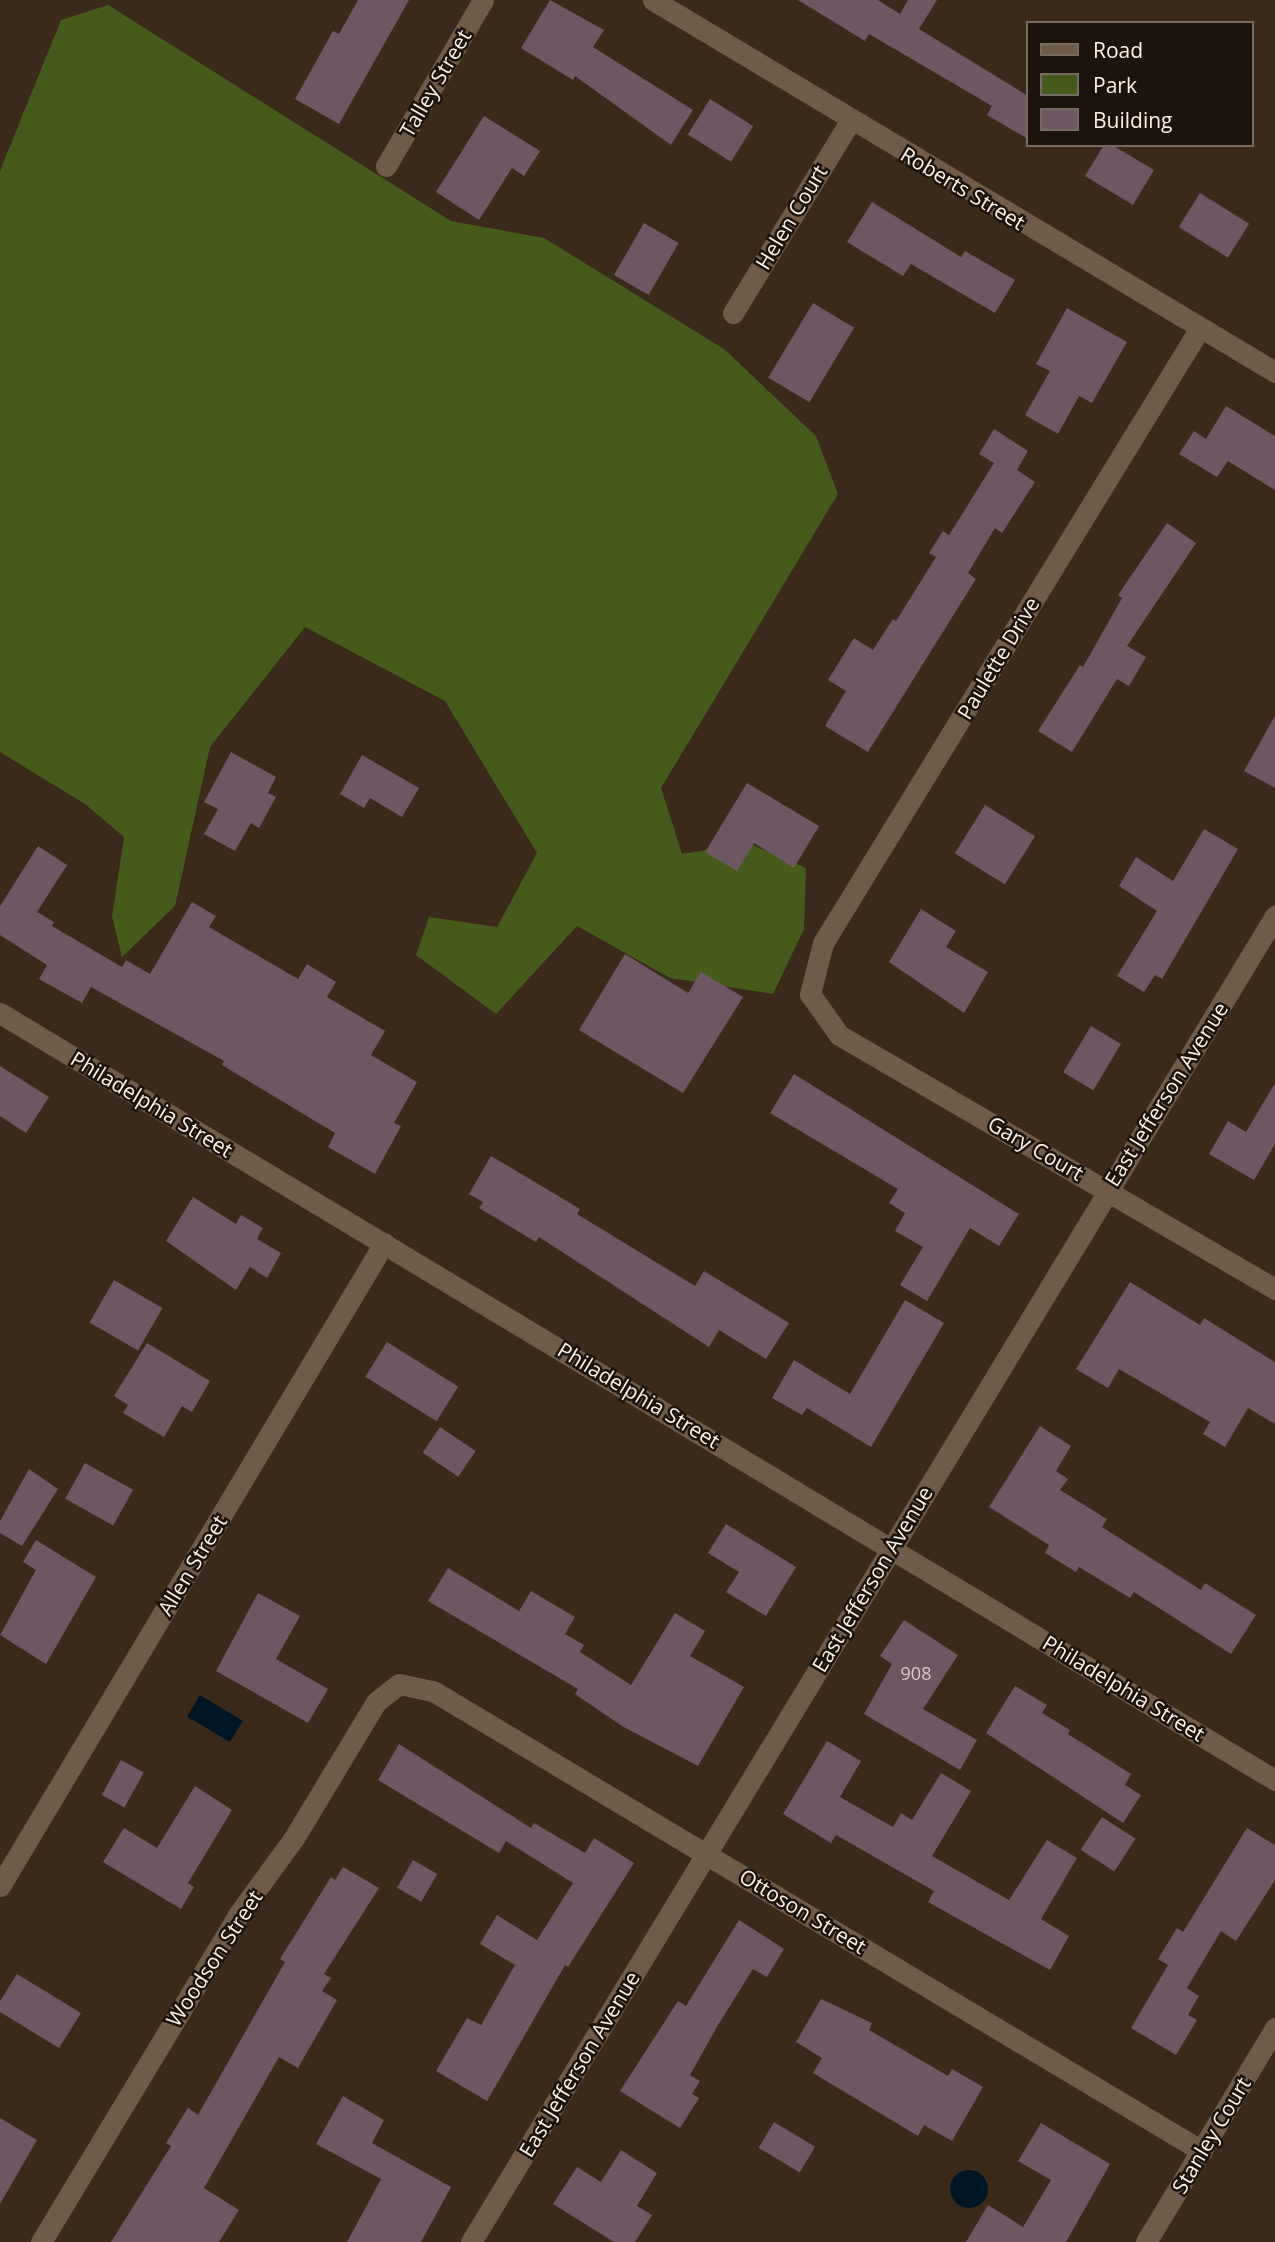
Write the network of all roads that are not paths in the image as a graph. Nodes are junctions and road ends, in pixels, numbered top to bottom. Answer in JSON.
{"nodes":[{"id":1,"x":483,"y":0,"type":"edge"},
{"id":2,"x":653,"y":0,"type":"edge"},
{"id":3,"x":850,"y":121,"type":"junction"},
{"id":4,"x":386,"y":166,"type":"dead end"},
{"id":5,"x":733,"y":313,"type":"dead end"},
{"id":6,"x":1200,"y":328,"type":"junction"},
{"id":7,"x":1275,"y":372,"type":"edge"},
{"id":8,"x":1275,"y":916,"type":"edge"},
{"id":9,"x":810,"y":994,"type":"joint"},
{"id":10,"x":0,"y":1013,"type":"edge"},
{"id":11,"x":1108,"y":1189,"type":"junction"},
{"id":12,"x":384,"y":1243,"type":"junction"},
{"id":13,"x":1275,"y":1289,"type":"edge"},
{"id":14,"x":893,"y":1547,"type":"junction"},
{"id":15,"x":399,"y":1684,"type":"joint"},
{"id":16,"x":1275,"y":1780,"type":"edge"},
{"id":17,"x":706,"y":1853,"type":"junction"},
{"id":18,"x":0,"y":1886,"type":"edge"},
{"id":19,"x":1275,"y":2028,"type":"edge"},
{"id":20,"x":1202,"y":2151,"type":"junction"},
{"id":21,"x":41,"y":2242,"type":"edge"},
{"id":22,"x":471,"y":2242,"type":"edge"},
{"id":23,"x":1146,"y":2242,"type":"edge"}],
"edges":[{"from":1,"to":4,"type":"street","name":"Talley Street"},
{"from":2,"to":3,"type":"street","name":"Roberts Street"},
{"from":3,"to":5,"type":"street","name":"Helen Court"},
{"from":3,"to":6,"type":"street","name":"Roberts Street"},
{"from":6,"to":7,"type":"street","name":"Roberts Street"},
{"from":6,"to":9,"type":"street","name":"Paulette Drive"},
{"from":8,"to":11,"type":"street","name":"East Jefferson Avenue"},
{"from":9,"to":11,"type":"street","name":"Gary Court"},
{"from":10,"to":12,"type":"street","name":"Philadelphia Street"},
{"from":11,"to":13,"type":"street","name":"Gary Court"},
{"from":11,"to":14,"type":"street","name":"East Jefferson Avenue"},
{"from":12,"to":14,"type":"street","name":"Philadelphia Street"},
{"from":12,"to":18,"type":"street","name":"Allen Street"},
{"from":14,"to":16,"type":"street","name":"Philadelphia Street"},
{"from":14,"to":17,"type":"street","name":"East Jefferson Avenue"},
{"from":15,"to":17,"type":"street","name":"Ottoson Street"},
{"from":15,"to":21,"type":"street","name":"Woodson Street"},
{"from":17,"to":20,"type":"street","name":"Ottoson Street"},
{"from":17,"to":22,"type":"street","name":"East Jefferson Avenue"},
{"from":19,"to":20,"type":"street","name":"Stanley Court"},
{"from":20,"to":23,"type":"street","name":"Stanley Court"}]}
